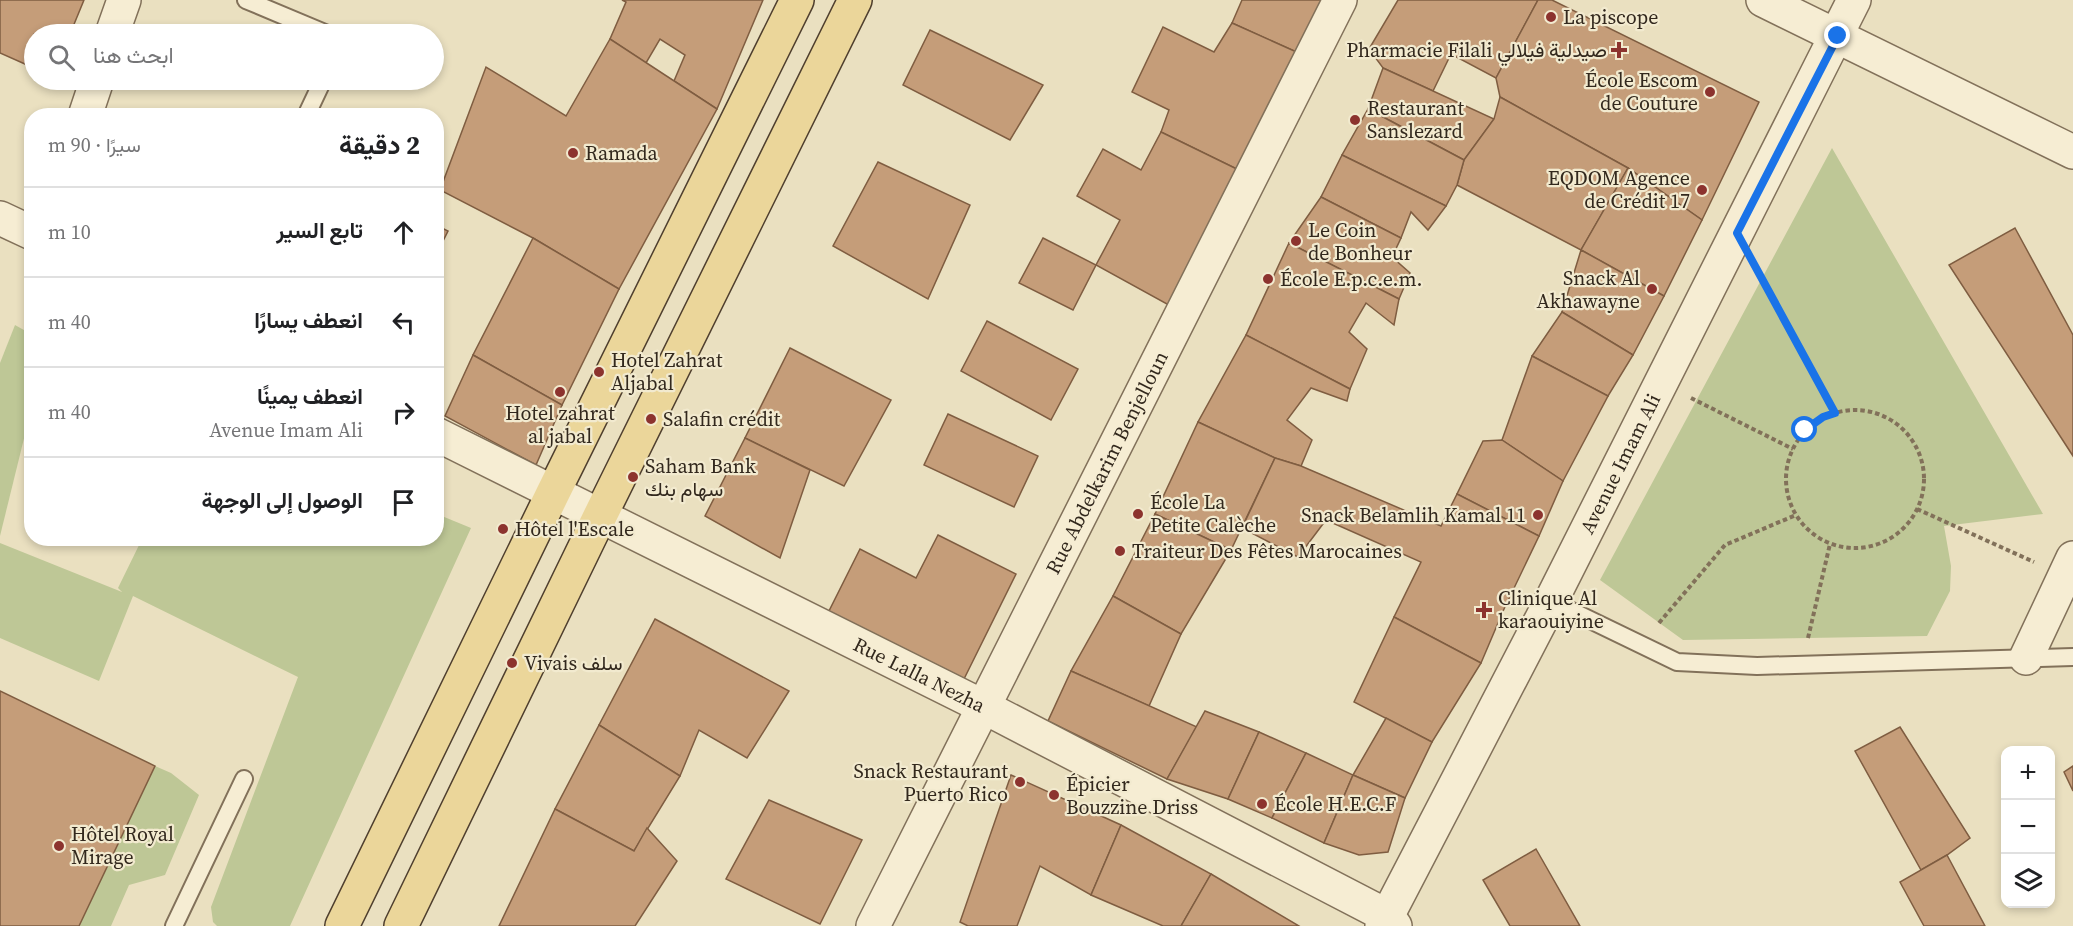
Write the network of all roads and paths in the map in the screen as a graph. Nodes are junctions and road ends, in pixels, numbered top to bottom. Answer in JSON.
{"nodes":[{"id":1,"x":124,"y":0,"type":"edge"},
{"id":2,"x":246,"y":0,"type":"edge"},
{"id":3,"x":797,"y":0,"type":"edge"},
{"id":4,"x":855,"y":0,"type":"edge"},
{"id":5,"x":1340,"y":0,"type":"edge"},
{"id":6,"x":1763,"y":0,"type":"edge"},
{"id":7,"x":1854,"y":0,"type":"edge"},
{"id":8,"x":116,"y":24,"type":"edge"},
{"id":9,"x":303,"y":24,"type":"edge"},
{"id":10,"x":1838,"y":36,"type":"junction"},
{"id":11,"x":94,"y":90,"type":"edge"},
{"id":12,"x":318,"y":90,"type":"edge"},
{"id":13,"x":88,"y":108,"type":"edge"},
{"id":14,"x":310,"y":108,"type":"edge"},
{"id":15,"x":2073,"y":152,"type":"edge"},
{"id":16,"x":0,"y":218,"type":"edge"},
{"id":17,"x":24,"y":229,"type":"edge"},
{"id":18,"x":1737,"y":233,"type":"junction"},
{"id":19,"x":1661,"y":383,"type":"junction"},
{"id":20,"x":1835,"y":413,"type":"junction"},
{"id":21,"x":444,"y":438,"type":"edge"},
{"id":22,"x":1792,"y":449,"type":"junction"},
{"id":23,"x":553,"y":492,"type":"junction"},
{"id":24,"x":1917,"y":509,"type":"junction"},
{"id":25,"x":1796,"y":515,"type":"junction"},
{"id":26,"x":600,"y":516,"type":"junction"},
{"id":27,"x":1830,"y":544,"type":"junction"},
{"id":28,"x":2069,"y":567,"type":"edge"},
{"id":29,"x":1551,"y":601,"type":"junction"},
{"id":30,"x":1640,"y":645,"type":"junction"},
{"id":31,"x":2073,"y":657,"type":"edge"},
{"id":32,"x":2026,"y":658,"type":"junction"},
{"id":33,"x":1802,"y":665,"type":"junction"},
{"id":34,"x":982,"y":706,"type":"junction"},
{"id":35,"x":244,"y":778,"type":"dead end"},
{"id":36,"x":1388,"y":923,"type":"edge"},
{"id":37,"x":174,"y":926,"type":"edge"},
{"id":38,"x":342,"y":926,"type":"edge"},
{"id":39,"x":401,"y":926,"type":"edge"},
{"id":40,"x":873,"y":926,"type":"edge"}],
"edges":[{"from":1,"to":8,"type":"street"},
{"from":2,"to":9,"type":"lane"},
{"from":3,"to":23,"type":"main road"},
{"from":4,"to":26,"type":"main road"},
{"from":5,"to":34,"type":"street","name":"Rue Abdelkarim Benjelloun"},
{"from":6,"to":10,"type":"street"},
{"from":7,"to":10,"type":"street","name":"Avenue Imam Ali"},
{"from":10,"to":15,"type":"street"},
{"from":10,"to":18,"type":"street","name":"Avenue Imam Ali"},
{"from":11,"to":13,"type":"street"},
{"from":12,"to":14,"type":"lane"},
{"from":16,"to":17,"type":"street"},
{"from":18,"to":19,"type":"street","name":"Avenue Imam Ali"},
{"from":18,"to":20,"type":"path"},
{"from":19,"to":22,"type":"path"},
{"from":19,"to":29,"type":"street","name":"Avenue Imam Ali"},
{"from":20,"to":22,"type":"path"},
{"from":20,"to":24,"type":"path"},
{"from":21,"to":23,"type":"street","name":"Rue Lalla Nezha"},
{"from":22,"to":25,"type":"path"},
{"from":23,"to":26,"type":"street","name":"Rue Lalla Nezha"},
{"from":23,"to":38,"type":"main road"},
{"from":24,"to":27,"type":"path"},
{"from":24,"to":28,"type":"path"},
{"from":25,"to":27,"type":"path"},
{"from":25,"to":30,"type":"path"},
{"from":26,"to":34,"type":"street","name":"Rue Lalla Nezha"},
{"from":26,"to":39,"type":"main road"},
{"from":27,"to":33,"type":"path"},
{"from":28,"to":32,"type":"street"},
{"from":29,"to":30,"type":"lane"},
{"from":29,"to":36,"type":"street","name":"Avenue Imam Ali"},
{"from":30,"to":33,"type":"lane"},
{"from":31,"to":32,"type":"lane"},
{"from":32,"to":33,"type":"lane"},
{"from":34,"to":36,"type":"street","name":"Rue Lalla Nezha"},
{"from":34,"to":40,"type":"street","name":"Rue Abdelkarim Benjelloun"},
{"from":35,"to":37,"type":"lane"}]}
